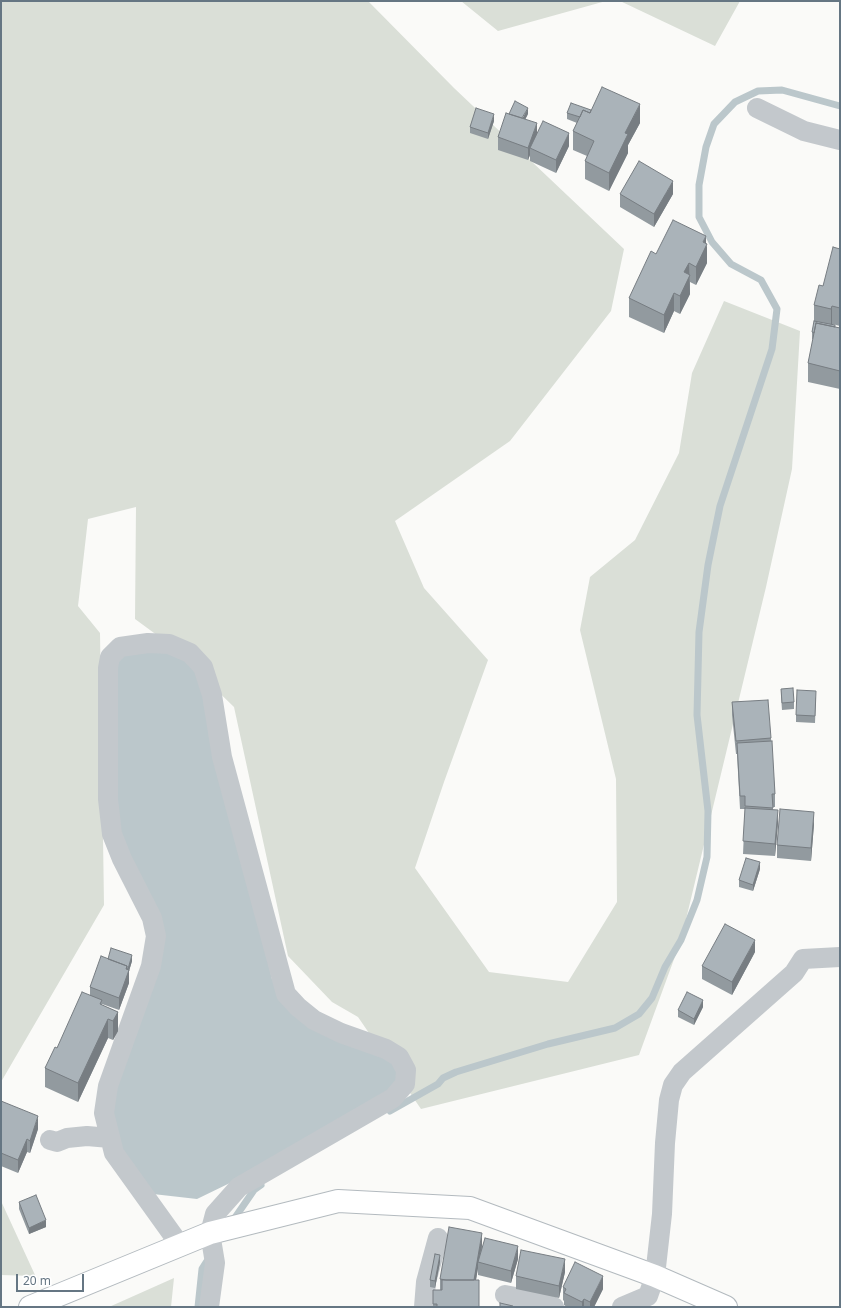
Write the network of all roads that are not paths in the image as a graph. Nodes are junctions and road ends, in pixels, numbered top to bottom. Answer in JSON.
{"nodes":[{"id":1,"x":757,"y":108,"type":"dead end"},
{"id":2,"x":840,"y":140,"type":"edge"},
{"id":3,"x":840,"y":957,"type":"edge"},
{"id":4,"x":110,"y":1138,"type":"junction"},
{"id":5,"x":50,"y":1140,"type":"dead end"},
{"id":6,"x":210,"y":1233,"type":"junction"},
{"id":7,"x":438,"y":1238,"type":"dead end"},
{"id":8,"x":180,"y":1245,"type":"junction"},
{"id":9,"x":655,"y":1276,"type":"junction"},
{"id":10,"x":505,"y":1295,"type":"dead end"},
{"id":11,"x":30,"y":1307,"type":"edge"},
{"id":12,"x":209,"y":1307,"type":"edge"},
{"id":13,"x":424,"y":1307,"type":"edge"},
{"id":14,"x":554,"y":1307,"type":"edge"},
{"id":15,"x":622,"y":1307,"type":"edge"},
{"id":16,"x":726,"y":1307,"type":"edge"}],
"edges":[{"from":1,"to":2,"type":"street"},
{"from":3,"to":9,"type":"street"},
{"from":4,"to":5,"type":"street"},
{"from":4,"to":6,"type":"street"},
{"from":4,"to":8,"type":"street"},
{"from":6,"to":8,"type":"street"},
{"from":6,"to":9,"type":"street"},
{"from":6,"to":12,"type":"street"},
{"from":7,"to":13,"type":"street"},
{"from":8,"to":11,"type":"street"},
{"from":9,"to":15,"type":"street"},
{"from":9,"to":16,"type":"street"},
{"from":10,"to":14,"type":"street"}]}
